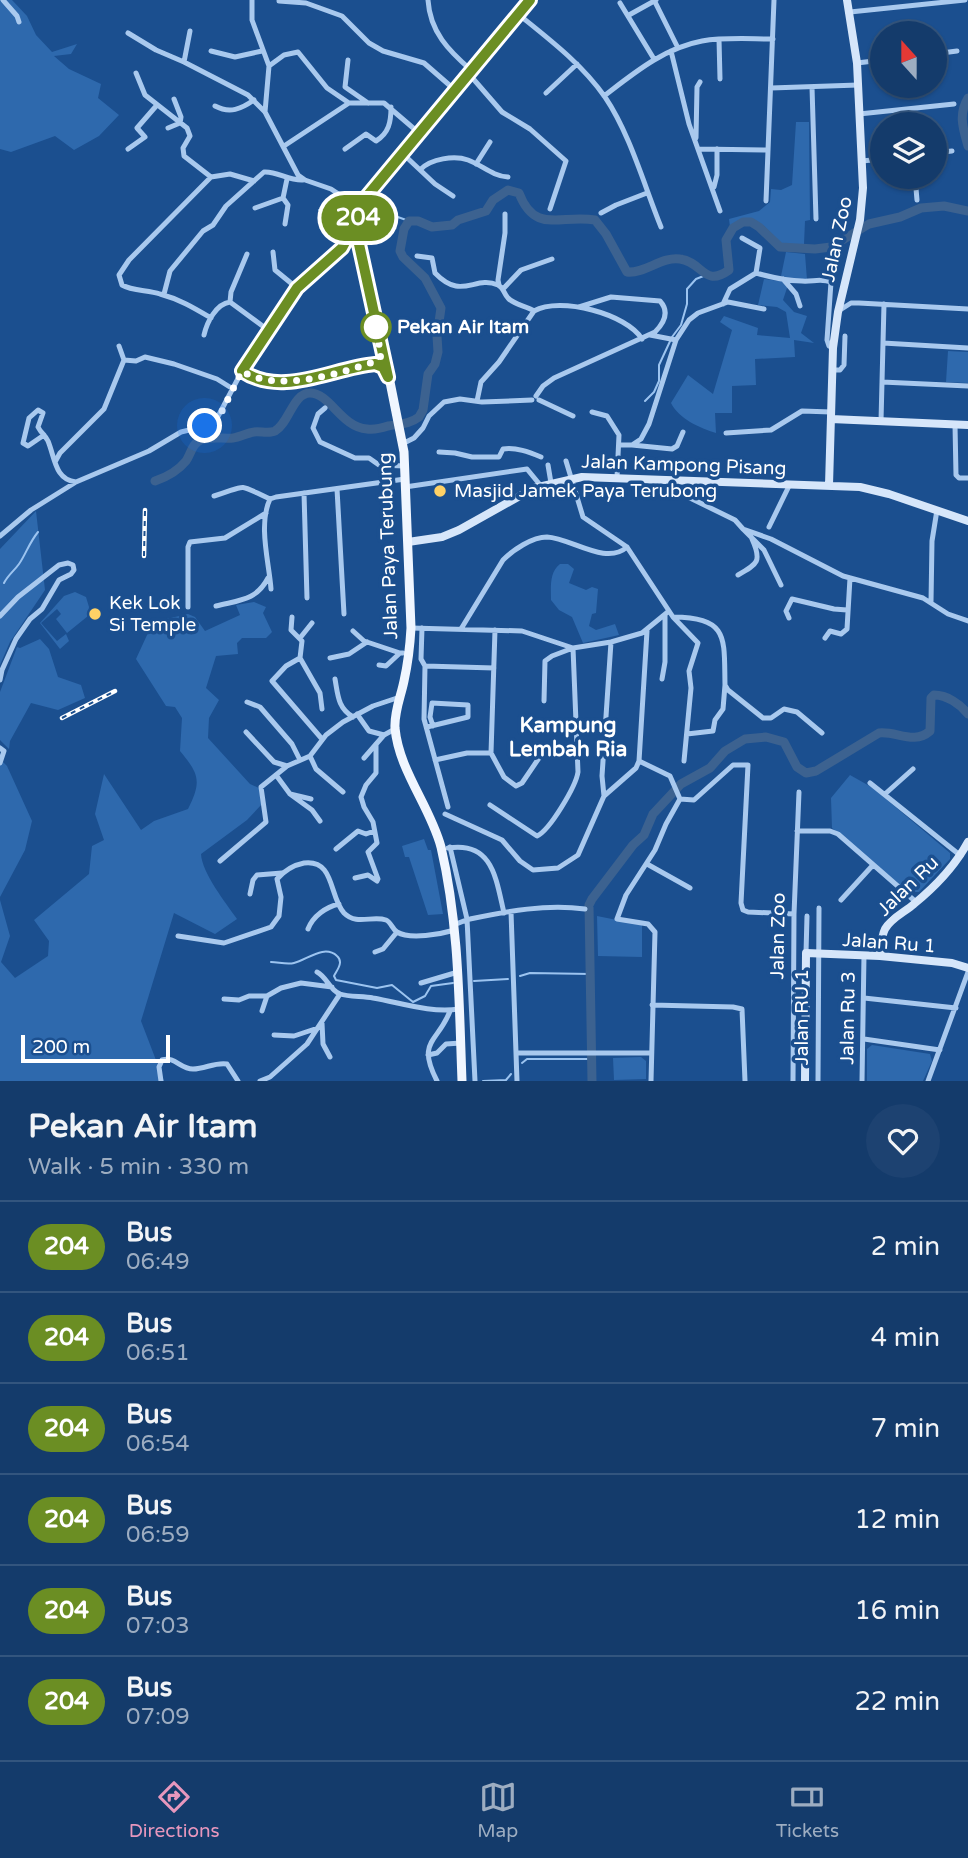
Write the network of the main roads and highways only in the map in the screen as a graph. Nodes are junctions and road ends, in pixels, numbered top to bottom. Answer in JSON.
{"nodes":[{"id":1,"x":530,"y":0,"type":"edge"},
{"id":2,"x":847,"y":0,"type":"edge"},
{"id":3,"x":358,"y":207,"type":"junction"},
{"id":4,"x":342,"y":248,"type":"junction"},
{"id":5,"x":363,"y":267,"type":"junction"},
{"id":6,"x":378,"y":335,"type":"junction"},
{"id":7,"x":366,"y":365,"type":"junction"},
{"id":8,"x":388,"y":377,"type":"junction"},
{"id":9,"x":831,"y":415,"type":"junction"},
{"id":10,"x":968,"y":425,"type":"edge"},
{"id":11,"x":806,"y":484,"type":"junction"},
{"id":12,"x":829,"y":485,"type":"junction"},
{"id":13,"x":850,"y":486,"type":"junction"},
{"id":14,"x":968,"y":521,"type":"edge"},
{"id":15,"x":408,"y":542,"type":"junction"},
{"id":16,"x":968,"y":842,"type":"edge"},
{"id":17,"x":806,"y":953,"type":"joint"},
{"id":18,"x":880,"y":956,"type":"junction"},
{"id":19,"x":968,"y":970,"type":"edge"},
{"id":20,"x":462,"y":1081,"type":"edge"},
{"id":21,"x":805,"y":1081,"type":"edge"}],
"edges":[{"from":1,"to":3,"type":"main road"},
{"from":2,"to":9,"type":"main road","name":"Jalan Zoo"},
{"from":3,"to":4,"type":"main road"},
{"from":3,"to":5,"type":"main road","name":"Jalan Paya Terubung"},
{"from":4,"to":5,"type":"main road"},
{"from":4,"to":7,"type":"main road"},
{"from":5,"to":6,"type":"main road","name":"Jalan Paya Terubung"},
{"from":6,"to":7,"type":"main road"},
{"from":6,"to":8,"type":"main road","name":"Jalan Paya Terubung"},
{"from":7,"to":8,"type":"main road"},
{"from":8,"to":15,"type":"main road","name":"Jalan Paya Terubung"},
{"from":9,"to":10,"type":"main road"},
{"from":9,"to":12,"type":"main road","name":"Jalan Zoo"},
{"from":11,"to":12,"type":"main road","name":"Jalan Kampong Pisang"},
{"from":11,"to":13,"type":"main road"},
{"from":11,"to":15,"type":"main road","name":"Jalan Kampong Pisang"},
{"from":12,"to":13,"type":"main road","name":"Jalan Kampong Pisang"},
{"from":13,"to":14,"type":"main road","name":"Jalan Kampong Pisang"},
{"from":15,"to":20,"type":"main road","name":"Jalan Paya Terubung"},
{"from":16,"to":18,"type":"main road","name":"Jalan Ru"},
{"from":17,"to":18,"type":"main road","name":"Jalan Ru 1"},
{"from":17,"to":21,"type":"main road","name":"Jalan Zoo"},
{"from":18,"to":19,"type":"main road","name":"Jalan Ru 1"}]}
